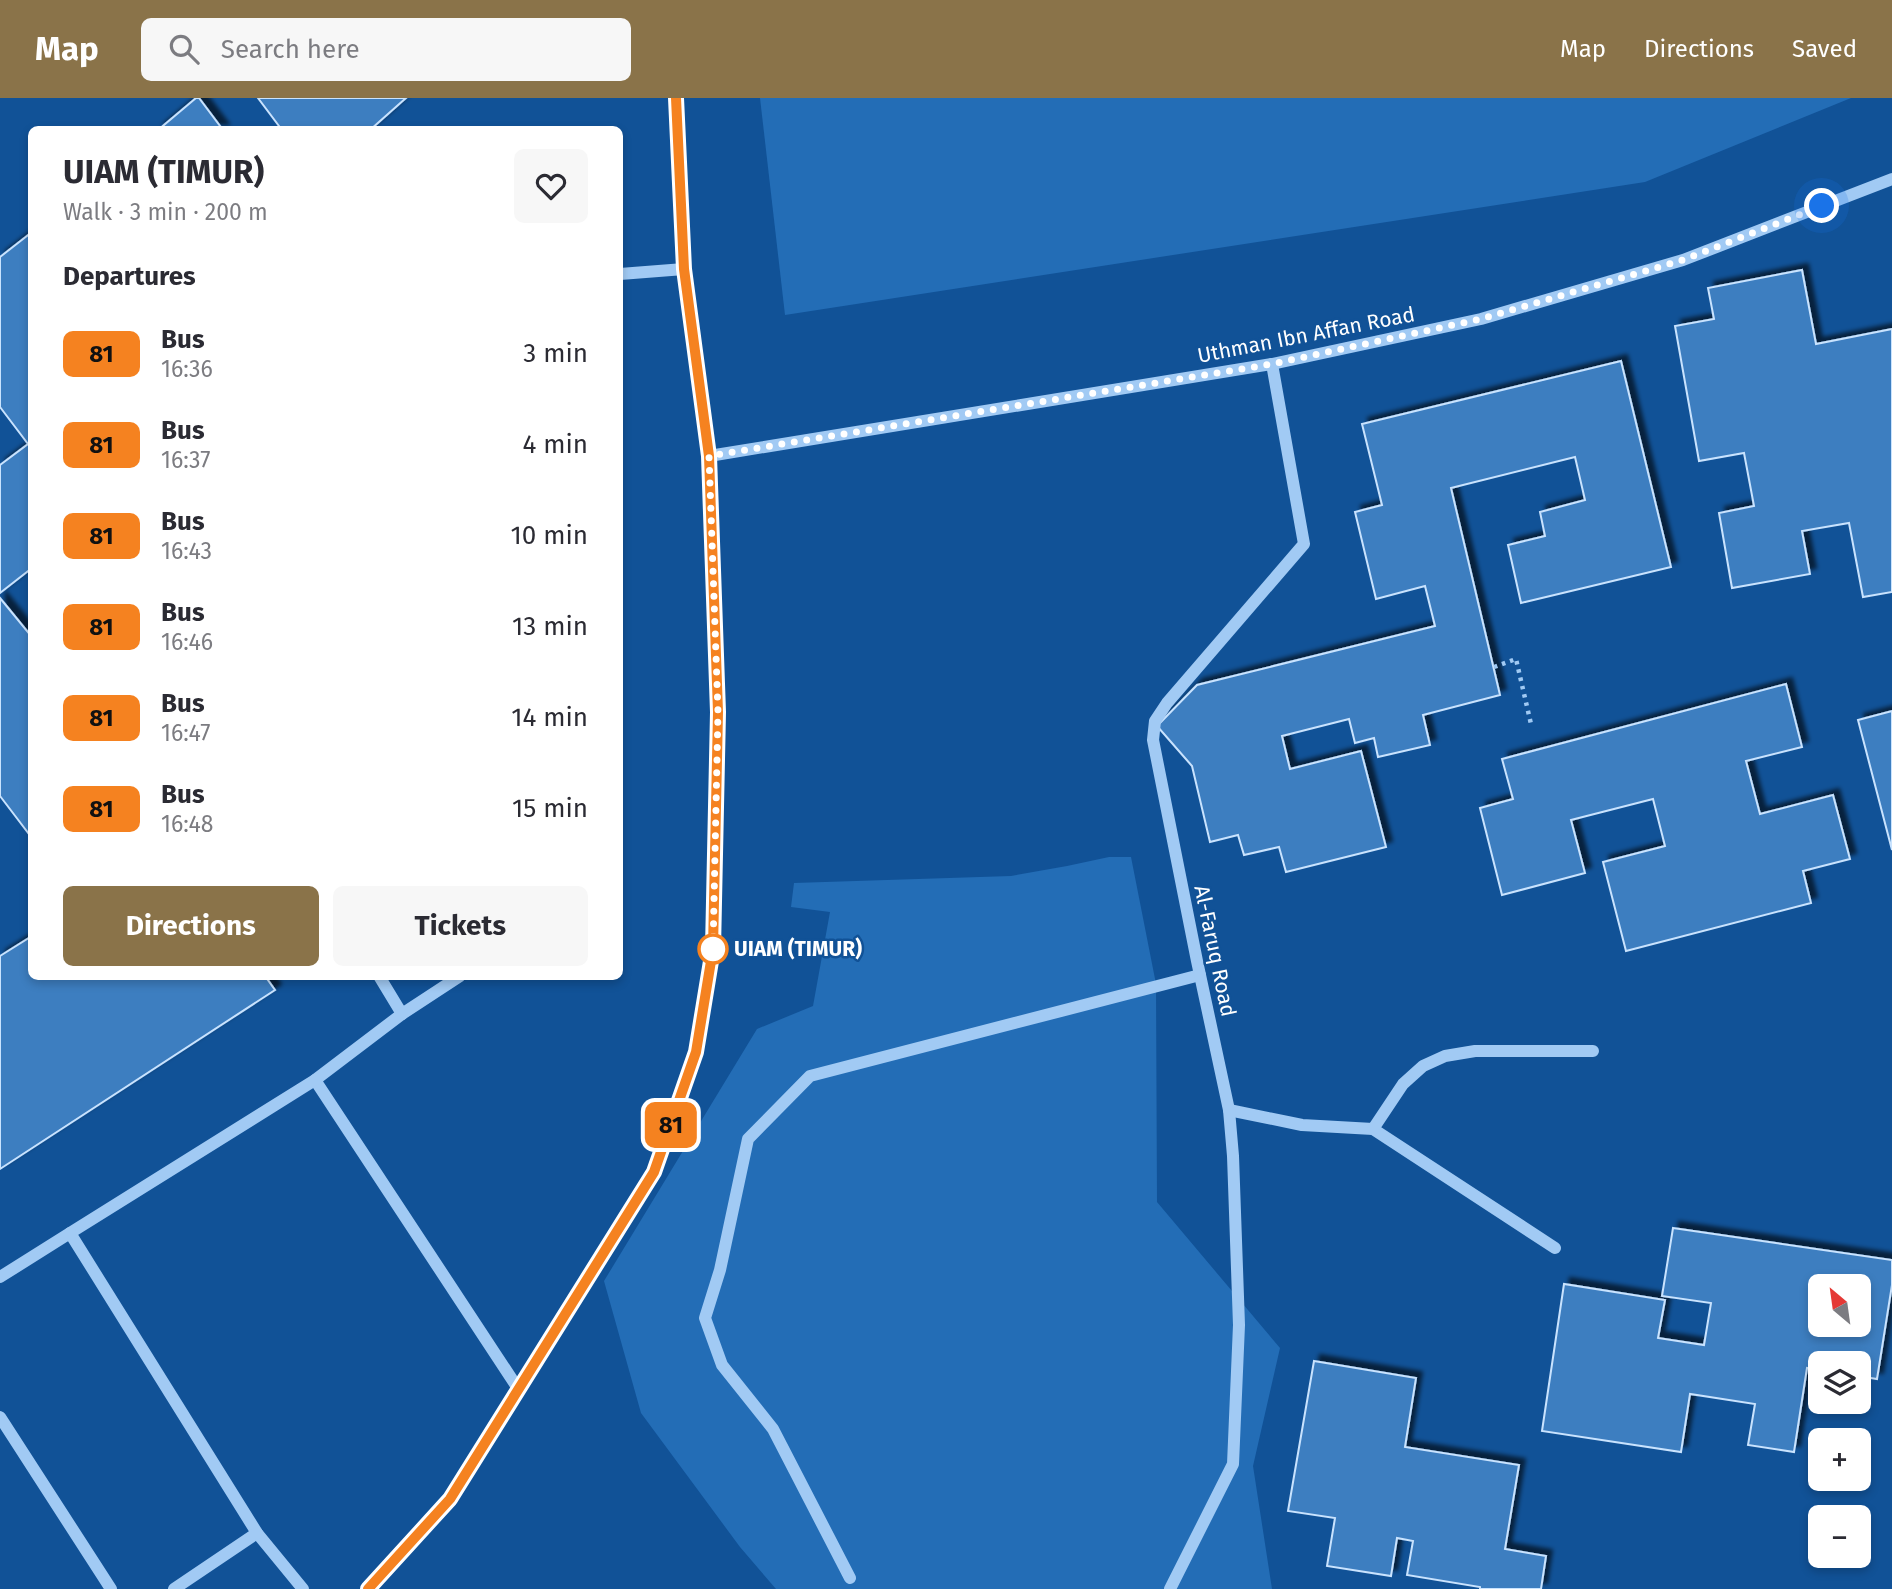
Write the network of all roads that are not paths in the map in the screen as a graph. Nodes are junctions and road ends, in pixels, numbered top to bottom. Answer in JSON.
{"nodes":[{"id":1,"x":676,"y":98,"type":"edge"},
{"id":2,"x":1892,"y":180,"type":"edge"},
{"id":3,"x":684,"y":269,"type":"junction"},
{"id":4,"x":623,"y":274,"type":"edge"},
{"id":5,"x":1272,"y":364,"type":"junction"},
{"id":6,"x":709,"y":456,"type":"junction"},
{"id":7,"x":1200,"y":975,"type":"junction"},
{"id":8,"x":381,"y":980,"type":"edge"},
{"id":9,"x":454,"y":980,"type":"edge"},
{"id":10,"x":402,"y":1014,"type":"junction"},
{"id":11,"x":1593,"y":1051,"type":"dead end"},
{"id":12,"x":314,"y":1080,"type":"junction"},
{"id":13,"x":1229,"y":1110,"type":"junction"},
{"id":14,"x":1373,"y":1129,"type":"junction"},
{"id":15,"x":70,"y":1233,"type":"junction"},
{"id":16,"x":1555,"y":1248,"type":"dead end"},
{"id":17,"x":0,"y":1277,"type":"edge"},
{"id":18,"x":519,"y":1390,"type":"junction"},
{"id":19,"x":0,"y":1417,"type":"edge"},
{"id":20,"x":257,"y":1533,"type":"junction"},
{"id":21,"x":850,"y":1578,"type":"dead end"},
{"id":22,"x":111,"y":1589,"type":"edge"},
{"id":23,"x":174,"y":1589,"type":"edge"},
{"id":24,"x":303,"y":1589,"type":"edge"},
{"id":25,"x":368,"y":1589,"type":"edge"},
{"id":26,"x":1170,"y":1589,"type":"edge"}],
"edges":[{"from":1,"to":3,"type":"street"},
{"from":2,"to":5,"type":"street","name":"Uthman Ibn Affan Road"},
{"from":3,"to":4,"type":"street"},
{"from":3,"to":6,"type":"street"},
{"from":5,"to":6,"type":"street","name":"Uthman Ibn Affan Road"},
{"from":5,"to":7,"type":"street","name":"Al-Faruq Road"},
{"from":6,"to":18,"type":"street"},
{"from":7,"to":13,"type":"street","name":"Al-Faruq Road"},
{"from":7,"to":21,"type":"street"},
{"from":8,"to":10,"type":"street"},
{"from":9,"to":10,"type":"street"},
{"from":10,"to":12,"type":"street"},
{"from":11,"to":14,"type":"street"},
{"from":12,"to":15,"type":"street"},
{"from":12,"to":18,"type":"street"},
{"from":13,"to":14,"type":"street"},
{"from":13,"to":26,"type":"street","name":"Al-Faruq Road"},
{"from":14,"to":16,"type":"street"},
{"from":15,"to":17,"type":"street"},
{"from":15,"to":20,"type":"street"},
{"from":18,"to":25,"type":"street"},
{"from":19,"to":22,"type":"street"},
{"from":20,"to":23,"type":"street"},
{"from":20,"to":24,"type":"street"}]}
